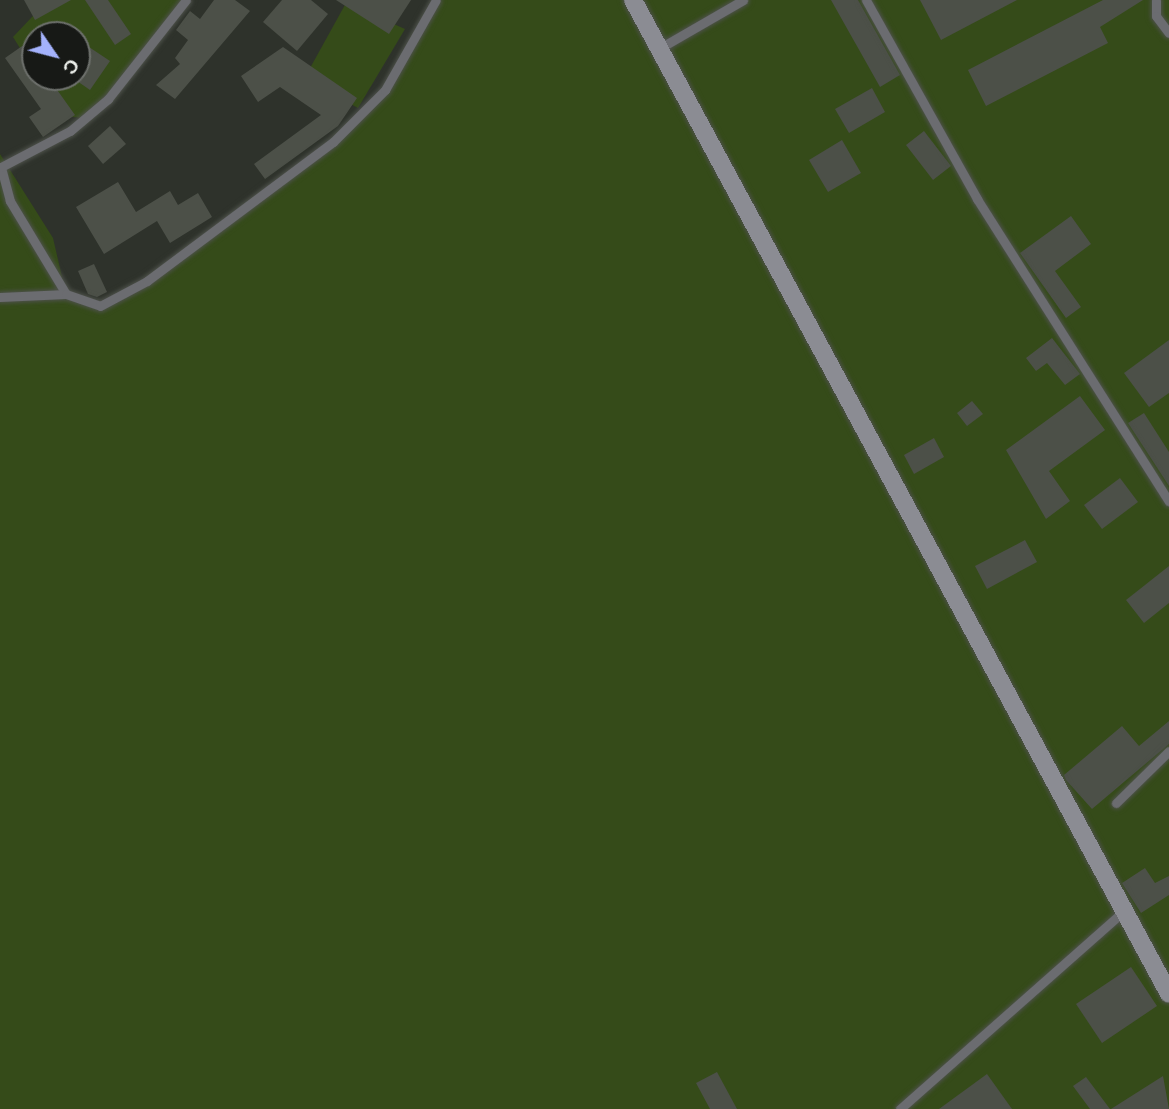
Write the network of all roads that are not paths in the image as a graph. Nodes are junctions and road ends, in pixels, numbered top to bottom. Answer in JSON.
{"nodes":[{"id":1,"x":186,"y":0,"type":"edge"},
{"id":2,"x":436,"y":0,"type":"edge"},
{"id":3,"x":633,"y":0,"type":"edge"},
{"id":4,"x":743,"y":0,"type":"edge"},
{"id":5,"x":866,"y":0,"type":"edge"},
{"id":6,"x":1156,"y":0,"type":"edge"},
{"id":7,"x":1169,"y":33,"type":"edge"},
{"id":8,"x":660,"y":48,"type":"junction"},
{"id":9,"x":66,"y":294,"type":"junction"},
{"id":10,"x":0,"y":297,"type":"edge"},
{"id":11,"x":1169,"y":501,"type":"edge"},
{"id":12,"x":1169,"y":751,"type":"edge"},
{"id":13,"x":1116,"y":803,"type":"dead end"},
{"id":14,"x":1124,"y":911,"type":"junction"},
{"id":15,"x":1169,"y":994,"type":"edge"},
{"id":16,"x":900,"y":1109,"type":"edge"}],
"edges":[{"from":1,"to":9,"type":"lane"},
{"from":2,"to":9,"type":"lane"},
{"from":3,"to":8,"type":"street"},
{"from":4,"to":8,"type":"lane"},
{"from":5,"to":11,"type":"lane"},
{"from":6,"to":7,"type":"lane"},
{"from":8,"to":14,"type":"street"},
{"from":9,"to":10,"type":"lane"},
{"from":12,"to":13,"type":"lane"},
{"from":14,"to":15,"type":"street"},
{"from":14,"to":16,"type":"lane"}]}
